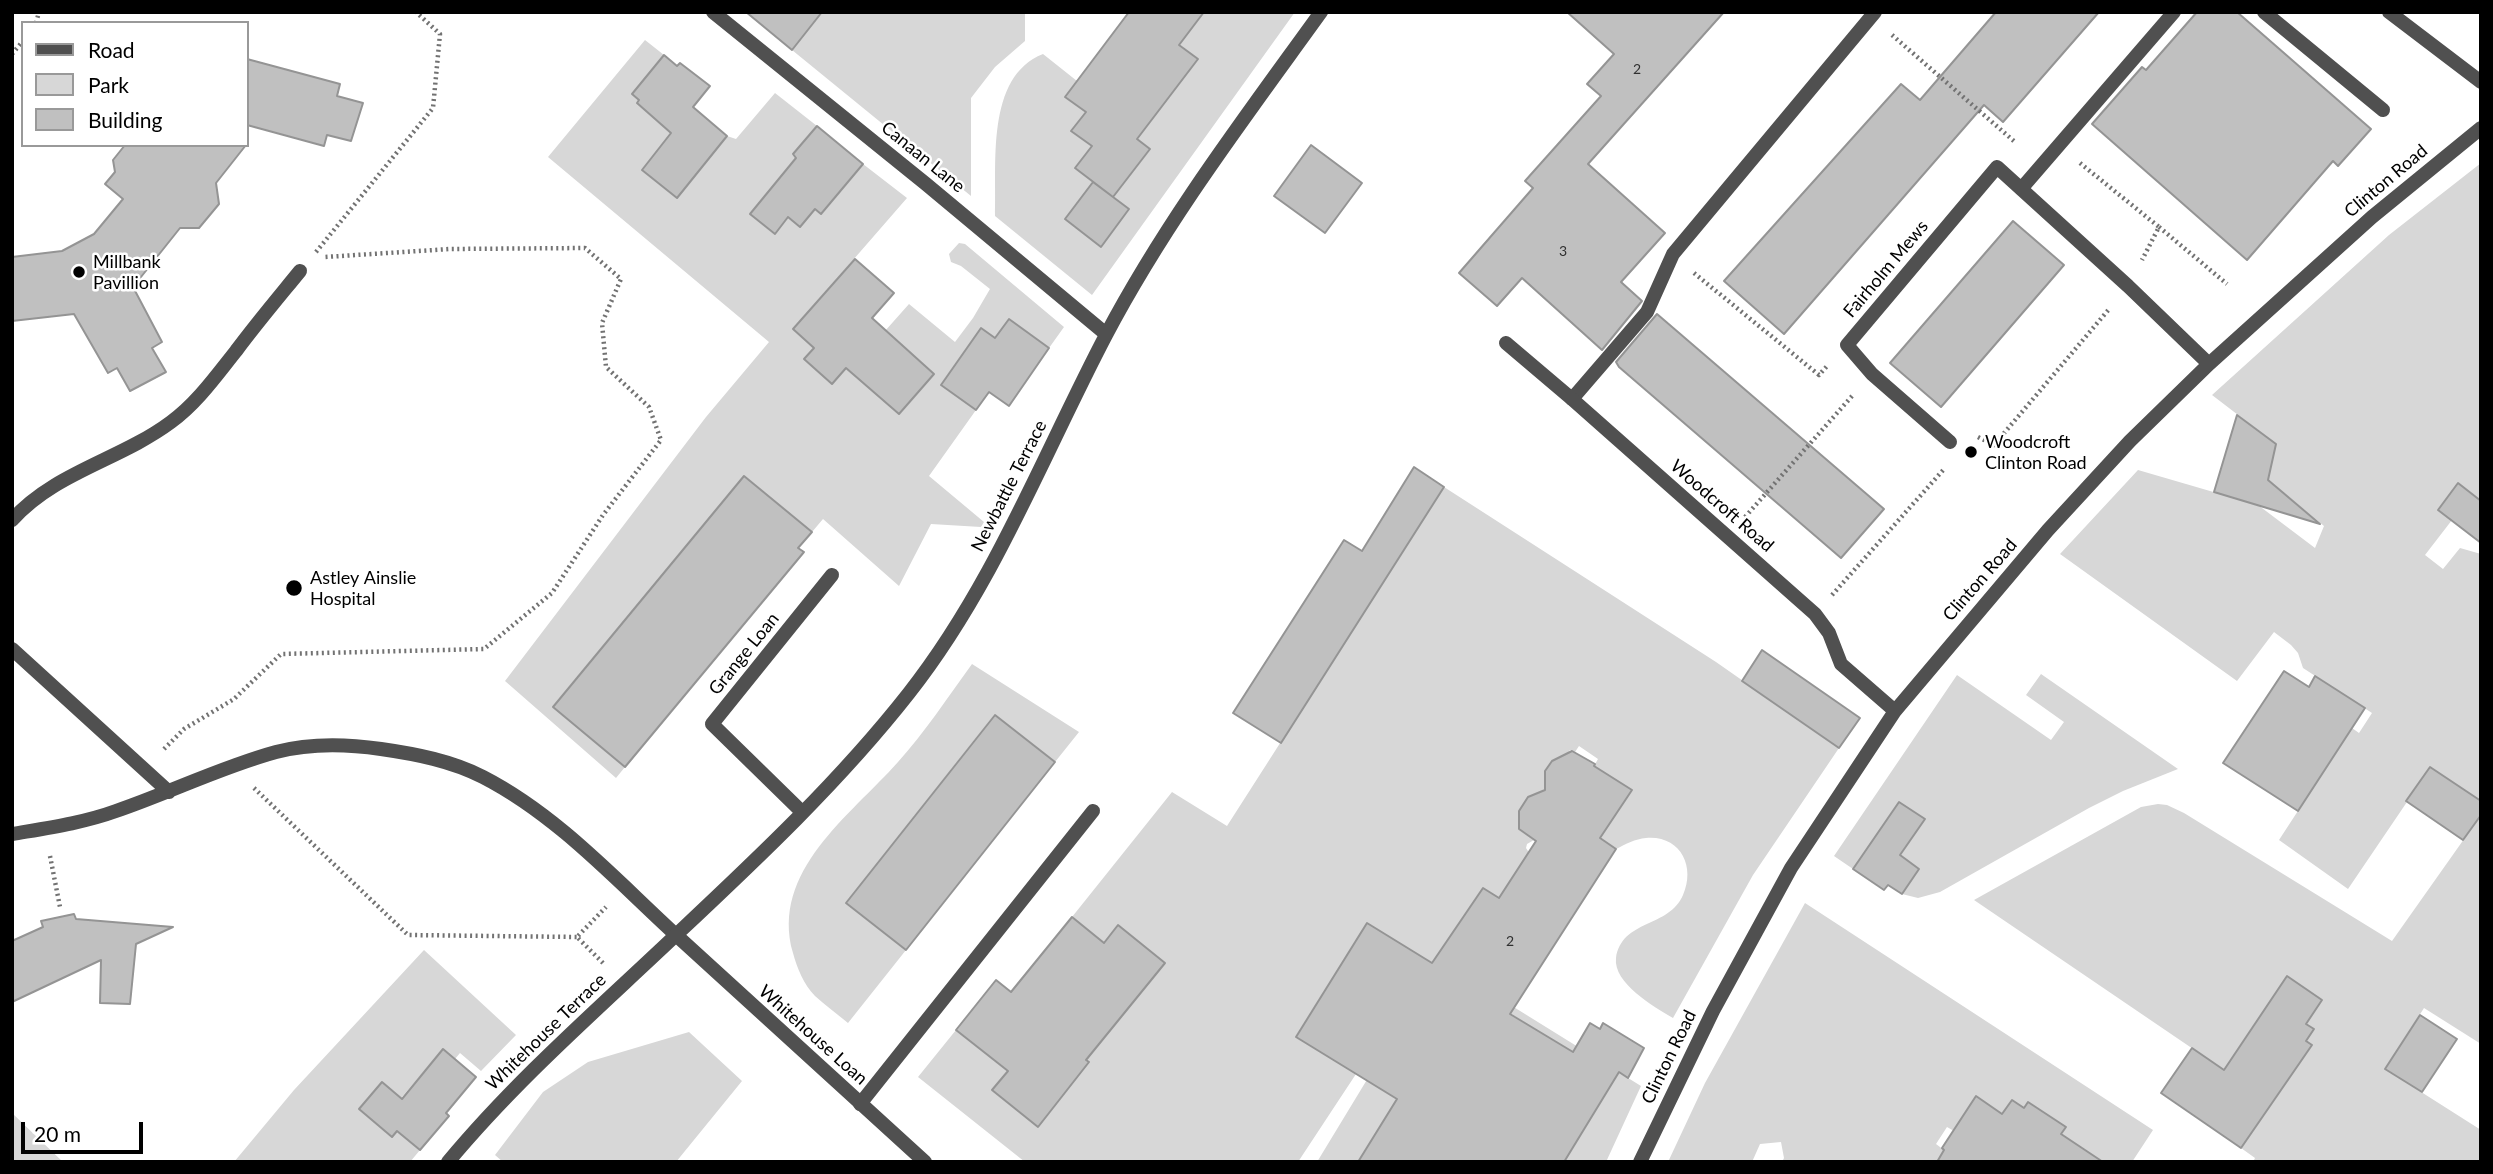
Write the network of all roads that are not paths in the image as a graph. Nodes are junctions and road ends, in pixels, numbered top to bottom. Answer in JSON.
{"nodes":[{"id":1,"x":713,"y":12,"type":"edge"},
{"id":2,"x":1321,"y":12,"type":"edge"},
{"id":3,"x":2174,"y":12,"type":"edge"},
{"id":4,"x":2264,"y":12,"type":"edge"},
{"id":5,"x":2389,"y":12,"type":"edge"},
{"id":6,"x":1873,"y":15,"type":"edge"},
{"id":7,"x":2481,"y":82,"type":"edge"},
{"id":8,"x":2383,"y":110,"type":"dead end"},
{"id":9,"x":2481,"y":128,"type":"edge"},
{"id":10,"x":2021,"y":190,"type":"junction"},
{"id":11,"x":300,"y":271,"type":"road end"},
{"id":12,"x":1106,"y":334,"type":"junction"},
{"id":13,"x":1506,"y":343,"type":"dead end"},
{"id":14,"x":2209,"y":364,"type":"junction"},
{"id":15,"x":1572,"y":398,"type":"junction"},
{"id":16,"x":1950,"y":442,"type":"road end"},
{"id":17,"x":12,"y":520,"type":"edge"},
{"id":18,"x":832,"y":575,"type":"dead end"},
{"id":19,"x":12,"y":649,"type":"edge"},
{"id":20,"x":1895,"y":711,"type":"junction"},
{"id":21,"x":169,"y":792,"type":"junction"},
{"id":22,"x":1093,"y":811,"type":"dead end"},
{"id":23,"x":802,"y":812,"type":"junction"},
{"id":24,"x":12,"y":834,"type":"edge"},
{"id":25,"x":676,"y":935,"type":"junction"},
{"id":26,"x":860,"y":1104,"type":"junction"},
{"id":27,"x":448,"y":1162,"type":"edge"},
{"id":28,"x":925,"y":1162,"type":"edge"},
{"id":29,"x":1640,"y":1162,"type":"edge"}],
"edges":[{"from":1,"to":12,"type":"street","name":"Canaan Lane"},
{"from":2,"to":12,"type":"street","name":"Newbattle Terrace"},
{"from":3,"to":10,"type":"street"},
{"from":4,"to":8,"type":"street"},
{"from":5,"to":7,"type":"street"},
{"from":6,"to":15,"type":"street"},
{"from":9,"to":14,"type":"street","name":"Clinton Road"},
{"from":10,"to":14,"type":"street","name":"Fairholm Mews"},
{"from":10,"to":16,"type":"street","name":"Fairholm Mews"},
{"from":11,"to":17,"type":"street"},
{"from":12,"to":23,"type":"street","name":"Newbattle Terrace"},
{"from":13,"to":15,"type":"street","name":"Woodcroft Road"},
{"from":14,"to":20,"type":"street","name":"Clinton Road"},
{"from":15,"to":20,"type":"street","name":"Woodcroft Road"},
{"from":18,"to":23,"type":"street","name":"Grange Loan"},
{"from":19,"to":21,"type":"street"},
{"from":20,"to":29,"type":"street","name":"Clinton Road"},
{"from":21,"to":24,"type":"street","name":"Whitehouse Loan"},
{"from":21,"to":25,"type":"street","name":"Whitehouse Loan"},
{"from":22,"to":26,"type":"street"},
{"from":23,"to":25,"type":"street","name":"Newbattle Terrace"},
{"from":25,"to":26,"type":"street","name":"Whitehouse Loan"},
{"from":25,"to":27,"type":"street","name":"Whitehouse Terrace"},
{"from":26,"to":28,"type":"street","name":"Whitehouse Loan"}]}
